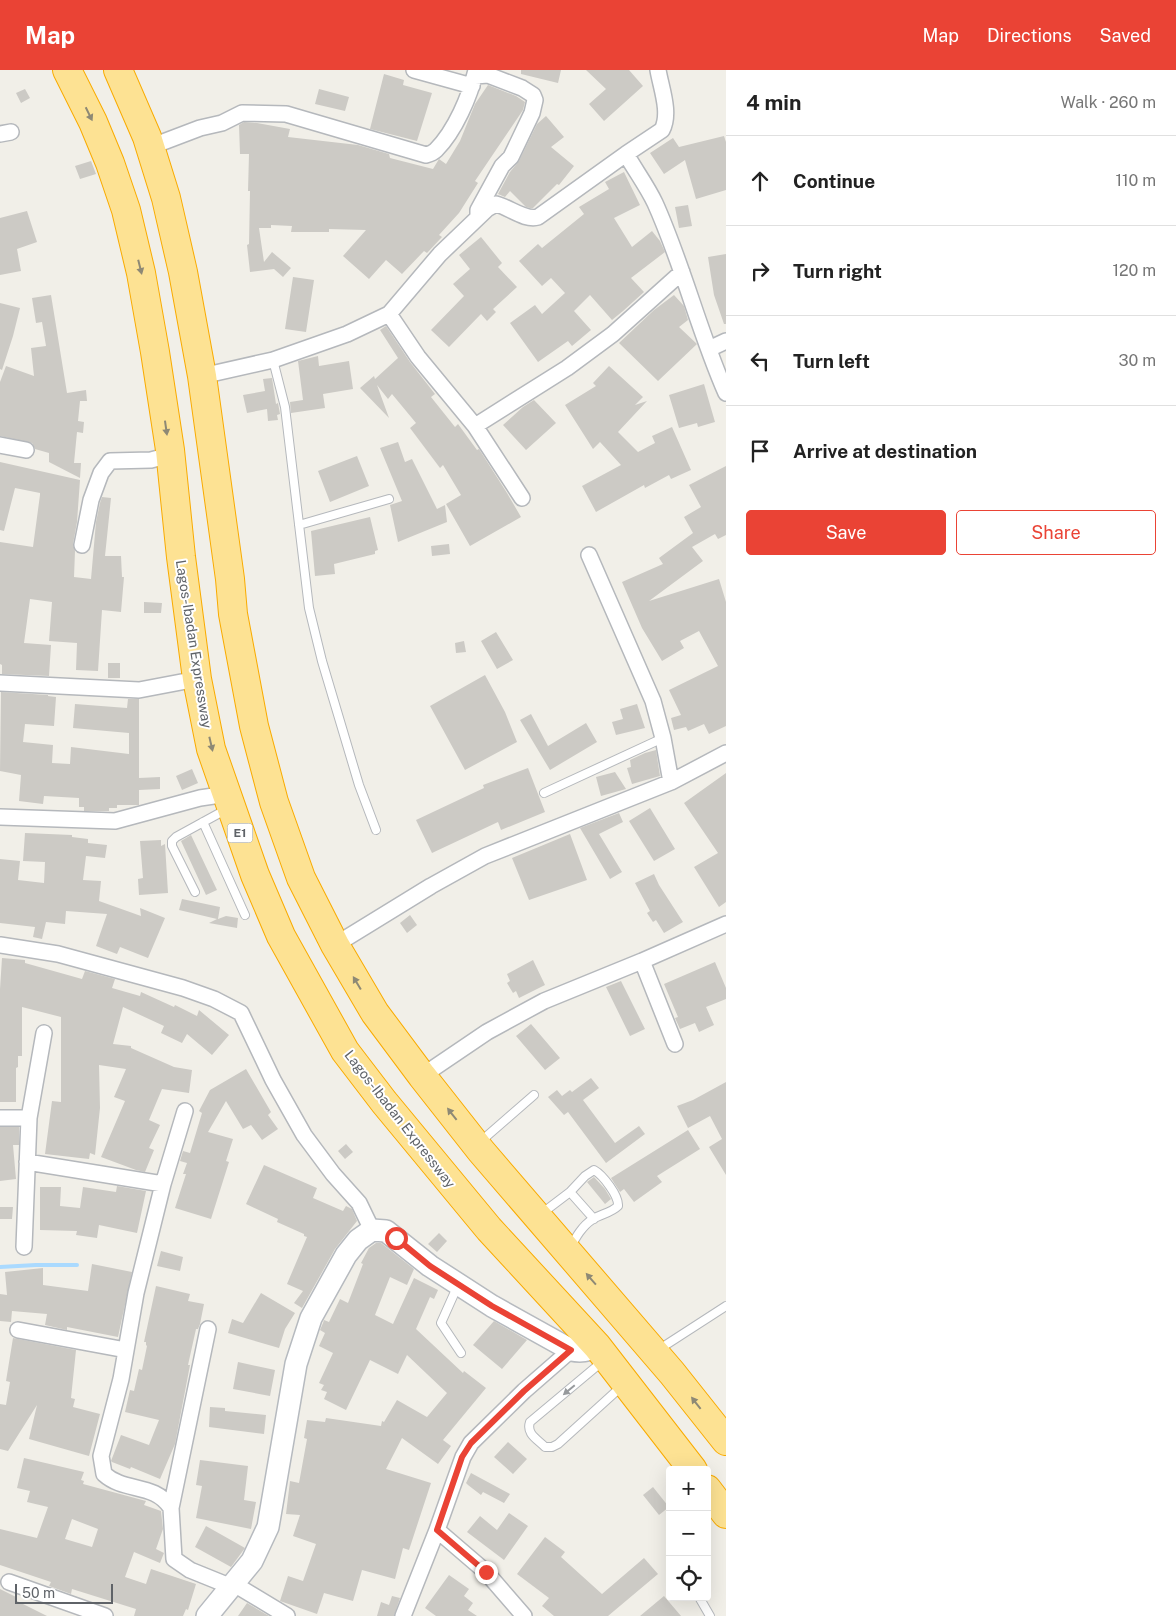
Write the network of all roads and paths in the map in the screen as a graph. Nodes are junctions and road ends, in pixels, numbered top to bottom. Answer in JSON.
{"nodes":[{"id":1,"x":67,"y":70,"type":"edge"},
{"id":2,"x":118,"y":70,"type":"edge"},
{"id":3,"x":414,"y":70,"type":"edge"},
{"id":4,"x":658,"y":70,"type":"edge"},
{"id":5,"x":475,"y":77,"type":"edge"},
{"id":6,"x":150,"y":147,"type":"junction"},
{"id":7,"x":626,"y":154,"type":"junction"},
{"id":8,"x":478,"y":218,"type":"junction"},
{"id":9,"x":682,"y":272,"type":"junction"},
{"id":10,"x":389,"y":314,"type":"junction"},
{"id":11,"x":726,"y":341,"type":"edge"},
{"id":12,"x":709,"y":349,"type":"junction"},
{"id":13,"x":273,"y":360,"type":"junction"},
{"id":14,"x":202,"y":376,"type":"junction"},
{"id":15,"x":726,"y":394,"type":"edge"},
{"id":16,"x":475,"y":426,"type":"junction"},
{"id":17,"x":0,"y":445,"type":"edge"},
{"id":18,"x":26,"y":450,"type":"dead end"},
{"id":19,"x":170,"y":455,"type":"junction"},
{"id":20,"x":522,"y":498,"type":"dead end"},
{"id":21,"x":389,"y":499,"type":"dead end"},
{"id":22,"x":299,"y":524,"type":"junction"},
{"id":23,"x":82,"y":545,"type":"dead end"},
{"id":24,"x":589,"y":555,"type":"dead end"},
{"id":25,"x":197,"y":679,"type":"junction"},
{"id":26,"x":0,"y":683,"type":"edge"},
{"id":27,"x":663,"y":738,"type":"junction"},
{"id":28,"x":726,"y":753,"type":"edge"},
{"id":29,"x":671,"y":782,"type":"junction"},
{"id":30,"x":544,"y":793,"type":"dead end"},
{"id":31,"x":229,"y":800,"type":"junction"},
{"id":32,"x":0,"y":817,"type":"edge"},
{"id":33,"x":203,"y":822,"type":"junction"},
{"id":34,"x":376,"y":830,"type":"dead end"},
{"id":35,"x":195,"y":892,"type":"dead end"},
{"id":36,"x":245,"y":915,"type":"dead end"},
{"id":37,"x":726,"y":924,"type":"edge"},
{"id":38,"x":0,"y":945,"type":"edge"},
{"id":39,"x":335,"y":945,"type":"junction"},
{"id":40,"x":642,"y":961,"type":"junction"},
{"id":41,"x":44,"y":1033,"type":"dead end"},
{"id":42,"x":675,"y":1044,"type":"dead end"},
{"id":43,"x":422,"y":1076,"type":"junction"},
{"id":44,"x":534,"y":1095,"type":"dead end"},
{"id":45,"x":185,"y":1110,"type":"dead end"},
{"id":46,"x":0,"y":1118,"type":"edge"},
{"id":47,"x":29,"y":1118,"type":"junction"},
{"id":48,"x":477,"y":1145,"type":"junction"},
{"id":49,"x":27,"y":1162,"type":"junction"},
{"id":50,"x":163,"y":1184,"type":"junction"},
{"id":51,"x":570,"y":1192,"type":"junction"},
{"id":52,"x":537,"y":1217,"type":"junction"},
{"id":53,"x":594,"y":1219,"type":"junction"},
{"id":54,"x":372,"y":1230,"type":"junction"},
{"id":55,"x":24,"y":1247,"type":"dead end"},
{"id":56,"x":568,"y":1252,"type":"junction"},
{"id":57,"x":459,"y":1284,"type":"junction"},
{"id":58,"x":726,"y":1306,"type":"edge"},
{"id":59,"x":208,"y":1329,"type":"dead end"},
{"id":60,"x":18,"y":1330,"type":"dead end"},
{"id":61,"x":126,"y":1350,"type":"junction"},
{"id":62,"x":571,"y":1350,"type":"junction"},
{"id":63,"x":602,"y":1352,"type":"junction"},
{"id":64,"x":461,"y":1353,"type":"dead end"},
{"id":65,"x":654,"y":1353,"type":"junction"},
{"id":66,"x":626,"y":1382,"type":"junction"},
{"id":67,"x":726,"y":1441,"type":"edge"},
{"id":68,"x":690,"y":1466,"type":"edge"},
{"id":69,"x":171,"y":1508,"type":"junction"},
{"id":70,"x":437,"y":1530,"type":"junction"},
{"id":71,"x":9,"y":1582,"type":"dead end"},
{"id":72,"x":233,"y":1585,"type":"junction"},
{"id":73,"x":701,"y":1601,"type":"edge"},
{"id":74,"x":105,"y":1616,"type":"edge"},
{"id":75,"x":207,"y":1616,"type":"edge"},
{"id":76,"x":287,"y":1616,"type":"edge"},
{"id":77,"x":403,"y":1616,"type":"edge"},
{"id":78,"x":524,"y":1616,"type":"edge"},
{"id":79,"x":710,"y":1616,"type":"edge"}],
"edges":[{"from":1,"to":19,"type":"highway","name":"Lagos-Ibadan Expressway","number":"E1","one_way":true},
{"from":2,"to":6,"type":"highway"},
{"from":3,"to":5,"type":"street"},
{"from":4,"to":7,"type":"street"},
{"from":5,"to":6,"type":"street"},
{"from":5,"to":8,"type":"street"},
{"from":6,"to":14,"type":"highway"},
{"from":7,"to":8,"type":"street"},
{"from":7,"to":9,"type":"street"},
{"from":8,"to":10,"type":"street"},
{"from":9,"to":12,"type":"street"},
{"from":9,"to":16,"type":"street"},
{"from":10,"to":13,"type":"street"},
{"from":10,"to":16,"type":"street"},
{"from":11,"to":12,"type":"street"},
{"from":12,"to":15,"type":"street"},
{"from":13,"to":14,"type":"street"},
{"from":13,"to":22,"type":"lane"},
{"from":14,"to":39,"type":"highway"},
{"from":16,"to":20,"type":"street"},
{"from":17,"to":18,"type":"street"},
{"from":19,"to":23,"type":"street"},
{"from":19,"to":25,"type":"highway","name":"Lagos-Ibadan Expressway","number":"E1"},
{"from":21,"to":22,"type":"lane"},
{"from":22,"to":34,"type":"lane"},
{"from":24,"to":27,"type":"street"},
{"from":25,"to":26,"type":"street"},
{"from":25,"to":31,"type":"highway","name":"Lagos-Ibadan Expressway","number":"E1","one_way":true},
{"from":27,"to":29,"type":"street"},
{"from":27,"to":30,"type":"lane"},
{"from":28,"to":29,"type":"street"},
{"from":29,"to":39,"type":"street"},
{"from":31,"to":32,"type":"street"},
{"from":31,"to":33,"type":"lane"},
{"from":31,"to":63,"type":"highway","name":"Lagos-Ibadan Expressway","number":"E1"},
{"from":33,"to":35,"type":"lane"},
{"from":33,"to":36,"type":"lane"},
{"from":37,"to":40,"type":"street"},
{"from":38,"to":54,"type":"street"},
{"from":43,"to":39,"type":"highway","one_way":true},
{"from":40,"to":42,"type":"street"},
{"from":40,"to":43,"type":"street"},
{"from":41,"to":47,"type":"street"},
{"from":48,"to":43,"type":"highway","one_way":true},
{"from":44,"to":48,"type":"lane"},
{"from":45,"to":50,"type":"street"},
{"from":46,"to":47,"type":"street"},
{"from":47,"to":49,"type":"street"},
{"from":48,"to":52,"type":"highway"},
{"from":49,"to":50,"type":"street"},
{"from":49,"to":55,"type":"street"},
{"from":50,"to":61,"type":"street"},
{"from":51,"to":52,"type":"lane"},
{"from":51,"to":53,"type":"lane"},
{"from":51,"to":53,"type":"lane"},
{"from":52,"to":56,"type":"highway"},
{"from":53,"to":56,"type":"lane"},
{"from":54,"to":57,"type":"main road"},
{"from":54,"to":72,"type":"main road"},
{"from":65,"to":56,"type":"highway","one_way":true},
{"from":57,"to":62,"type":"main road"},
{"from":57,"to":64,"type":"lane"},
{"from":58,"to":65,"type":"lane"},
{"from":59,"to":69,"type":"street"},
{"from":60,"to":61,"type":"street"},
{"from":61,"to":69,"type":"street"},
{"from":62,"to":63,"type":"main road"},
{"from":62,"to":70,"type":"street"},
{"from":63,"to":66,"type":"highway","name":"Lagos-Ibadan Expressway","number":"E1"},
{"from":63,"to":66,"type":"lane","one_way":true},
{"from":67,"to":65,"type":"highway","one_way":true},
{"from":66,"to":68,"type":"highway","name":"Lagos-Ibadan Expressway","number":"E1"},
{"from":69,"to":72,"type":"street"},
{"from":70,"to":77,"type":"street"},
{"from":70,"to":78,"type":"street"},
{"from":71,"to":74,"type":"street"},
{"from":72,"to":75,"type":"main road"},
{"from":72,"to":76,"type":"street"},
{"from":73,"to":79,"type":"lane"}]}
